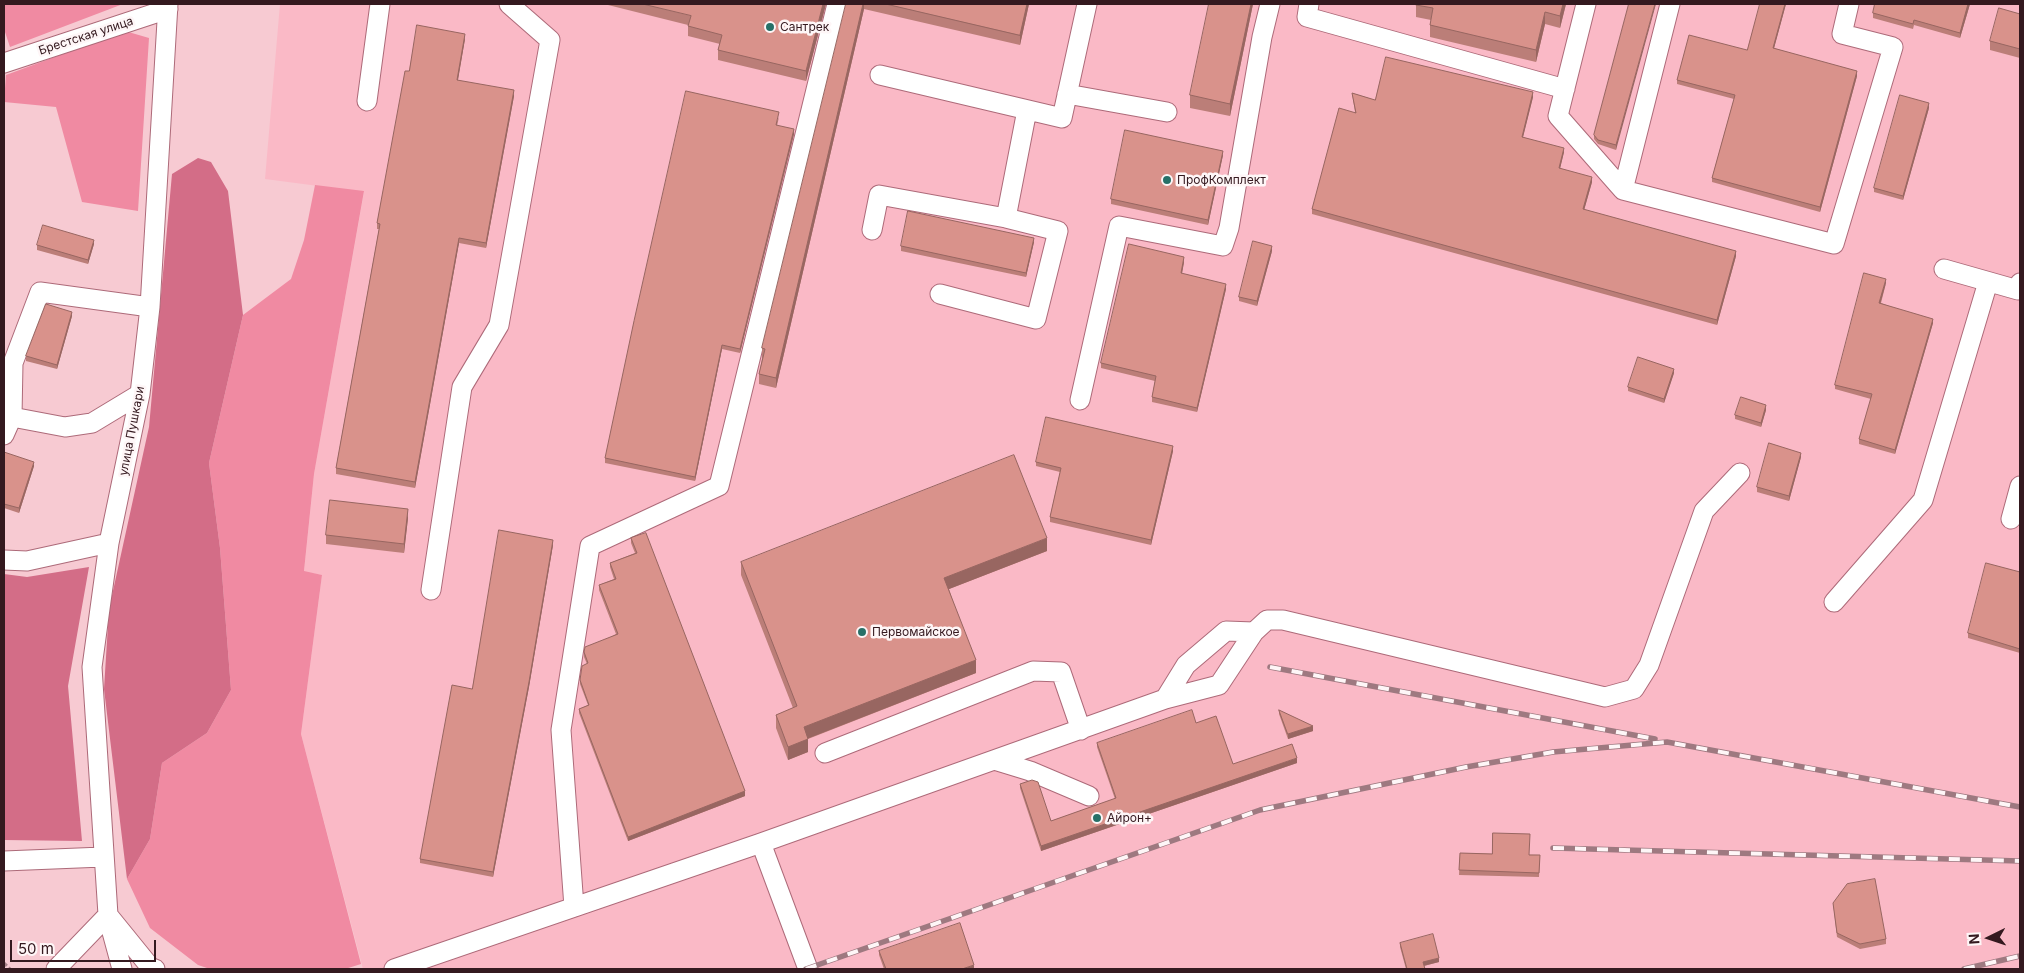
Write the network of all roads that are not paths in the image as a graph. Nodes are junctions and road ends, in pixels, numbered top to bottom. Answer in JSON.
{"nodes":[{"id":1,"x":380,"y":4,"type":"edge"},
{"id":2,"x":509,"y":4,"type":"edge"},
{"id":3,"x":837,"y":4,"type":"edge"},
{"id":4,"x":1087,"y":4,"type":"edge"},
{"id":5,"x":1270,"y":4,"type":"edge"},
{"id":6,"x":1310,"y":4,"type":"edge"},
{"id":7,"x":1586,"y":4,"type":"edge"},
{"id":8,"x":1670,"y":4,"type":"edge"},
{"id":9,"x":1850,"y":4,"type":"edge"},
{"id":10,"x":168,"y":7,"type":"edge"},
{"id":11,"x":4,"y":63,"type":"edge"},
{"id":12,"x":880,"y":75,"type":"dead end"},
{"id":13,"x":1565,"y":89,"type":"junction"},
{"id":14,"x":1067,"y":94,"type":"junction"},
{"id":15,"x":367,"y":101,"type":"dead end"},
{"id":16,"x":1027,"y":110,"type":"junction"},
{"id":17,"x":1167,"y":112,"type":"dead end"},
{"id":18,"x":1623,"y":190,"type":"junction"},
{"id":19,"x":1006,"y":218,"type":"junction"},
{"id":20,"x":872,"y":230,"type":"dead end"},
{"id":21,"x":1944,"y":269,"type":"dead end"},
{"id":22,"x":1988,"y":282,"type":"junction"},
{"id":23,"x":2020,"y":283,"type":"edge"},
{"id":24,"x":940,"y":294,"type":"dead end"},
{"id":25,"x":150,"y":307,"type":"junction"},
{"id":26,"x":140,"y":394,"type":"junction"},
{"id":27,"x":1080,"y":400,"type":"dead end"},
{"id":28,"x":12,"y":417,"type":"junction"},
{"id":29,"x":4,"y":435,"type":"edge"},
{"id":30,"x":1740,"y":473,"type":"dead end"},
{"id":31,"x":2020,"y":486,"type":"edge"},
{"id":32,"x":2011,"y":519,"type":"dead end"},
{"id":33,"x":109,"y":543,"type":"junction"},
{"id":34,"x":4,"y":560,"type":"edge"},
{"id":35,"x":431,"y":590,"type":"dead end"},
{"id":36,"x":1834,"y":602,"type":"dead end"},
{"id":37,"x":1254,"y":632,"type":"junction"},
{"id":38,"x":1165,"y":699,"type":"junction"},
{"id":39,"x":1081,"y":730,"type":"junction"},
{"id":40,"x":825,"y":753,"type":"dead end"},
{"id":41,"x":994,"y":760,"type":"junction"},
{"id":42,"x":1089,"y":796,"type":"dead end"},
{"id":43,"x":761,"y":843,"type":"junction"},
{"id":44,"x":103,"y":857,"type":"junction"},
{"id":45,"x":4,"y":861,"type":"edge"},
{"id":46,"x":574,"y":907,"type":"junction"},
{"id":47,"x":108,"y":915,"type":"junction"},
{"id":48,"x":56,"y":969,"type":"edge"},
{"id":49,"x":122,"y":969,"type":"edge"},
{"id":50,"x":155,"y":969,"type":"edge"},
{"id":51,"x":394,"y":969,"type":"edge"},
{"id":52,"x":808,"y":969,"type":"edge"}],
"edges":[{"from":1,"to":15,"type":"street"},
{"from":2,"to":35,"type":"street"},
{"from":3,"to":46,"type":"street"},
{"from":4,"to":14,"type":"street"},
{"from":5,"to":27,"type":"street"},
{"from":6,"to":13,"type":"street"},
{"from":7,"to":13,"type":"street"},
{"from":8,"to":18,"type":"street"},
{"from":9,"to":18,"type":"street"},
{"from":10,"to":11,"type":"street","name":"Брестская улица"},
{"from":10,"to":25,"type":"street","name":"улица Пушкари"},
{"from":12,"to":16,"type":"street"},
{"from":13,"to":18,"type":"street"},
{"from":14,"to":16,"type":"street"},
{"from":14,"to":17,"type":"street"},
{"from":16,"to":19,"type":"street"},
{"from":19,"to":20,"type":"street"},
{"from":19,"to":24,"type":"street"},
{"from":21,"to":22,"type":"street"},
{"from":22,"to":23,"type":"street"},
{"from":22,"to":36,"type":"street"},
{"from":25,"to":26,"type":"street","name":"улица Пушкари"},
{"from":25,"to":28,"type":"street"},
{"from":26,"to":28,"type":"street"},
{"from":26,"to":33,"type":"street","name":"улица Пушкари"},
{"from":28,"to":29,"type":"street"},
{"from":30,"to":37,"type":"street"},
{"from":31,"to":32,"type":"street"},
{"from":33,"to":34,"type":"street"},
{"from":33,"to":44,"type":"street","name":"улица Пушкари"},
{"from":37,"to":38,"type":"street"},
{"from":37,"to":38,"type":"street"},
{"from":38,"to":39,"type":"street"},
{"from":39,"to":40,"type":"street"},
{"from":39,"to":41,"type":"street"},
{"from":41,"to":42,"type":"street"},
{"from":41,"to":43,"type":"street"},
{"from":43,"to":46,"type":"street"},
{"from":43,"to":52,"type":"street"},
{"from":44,"to":45,"type":"street"},
{"from":44,"to":47,"type":"street","name":"улица Пушкари"},
{"from":46,"to":51,"type":"street"},
{"from":47,"to":48,"type":"street"},
{"from":47,"to":49,"type":"street","name":"улица Пушкари"},
{"from":47,"to":50,"type":"street"}]}
